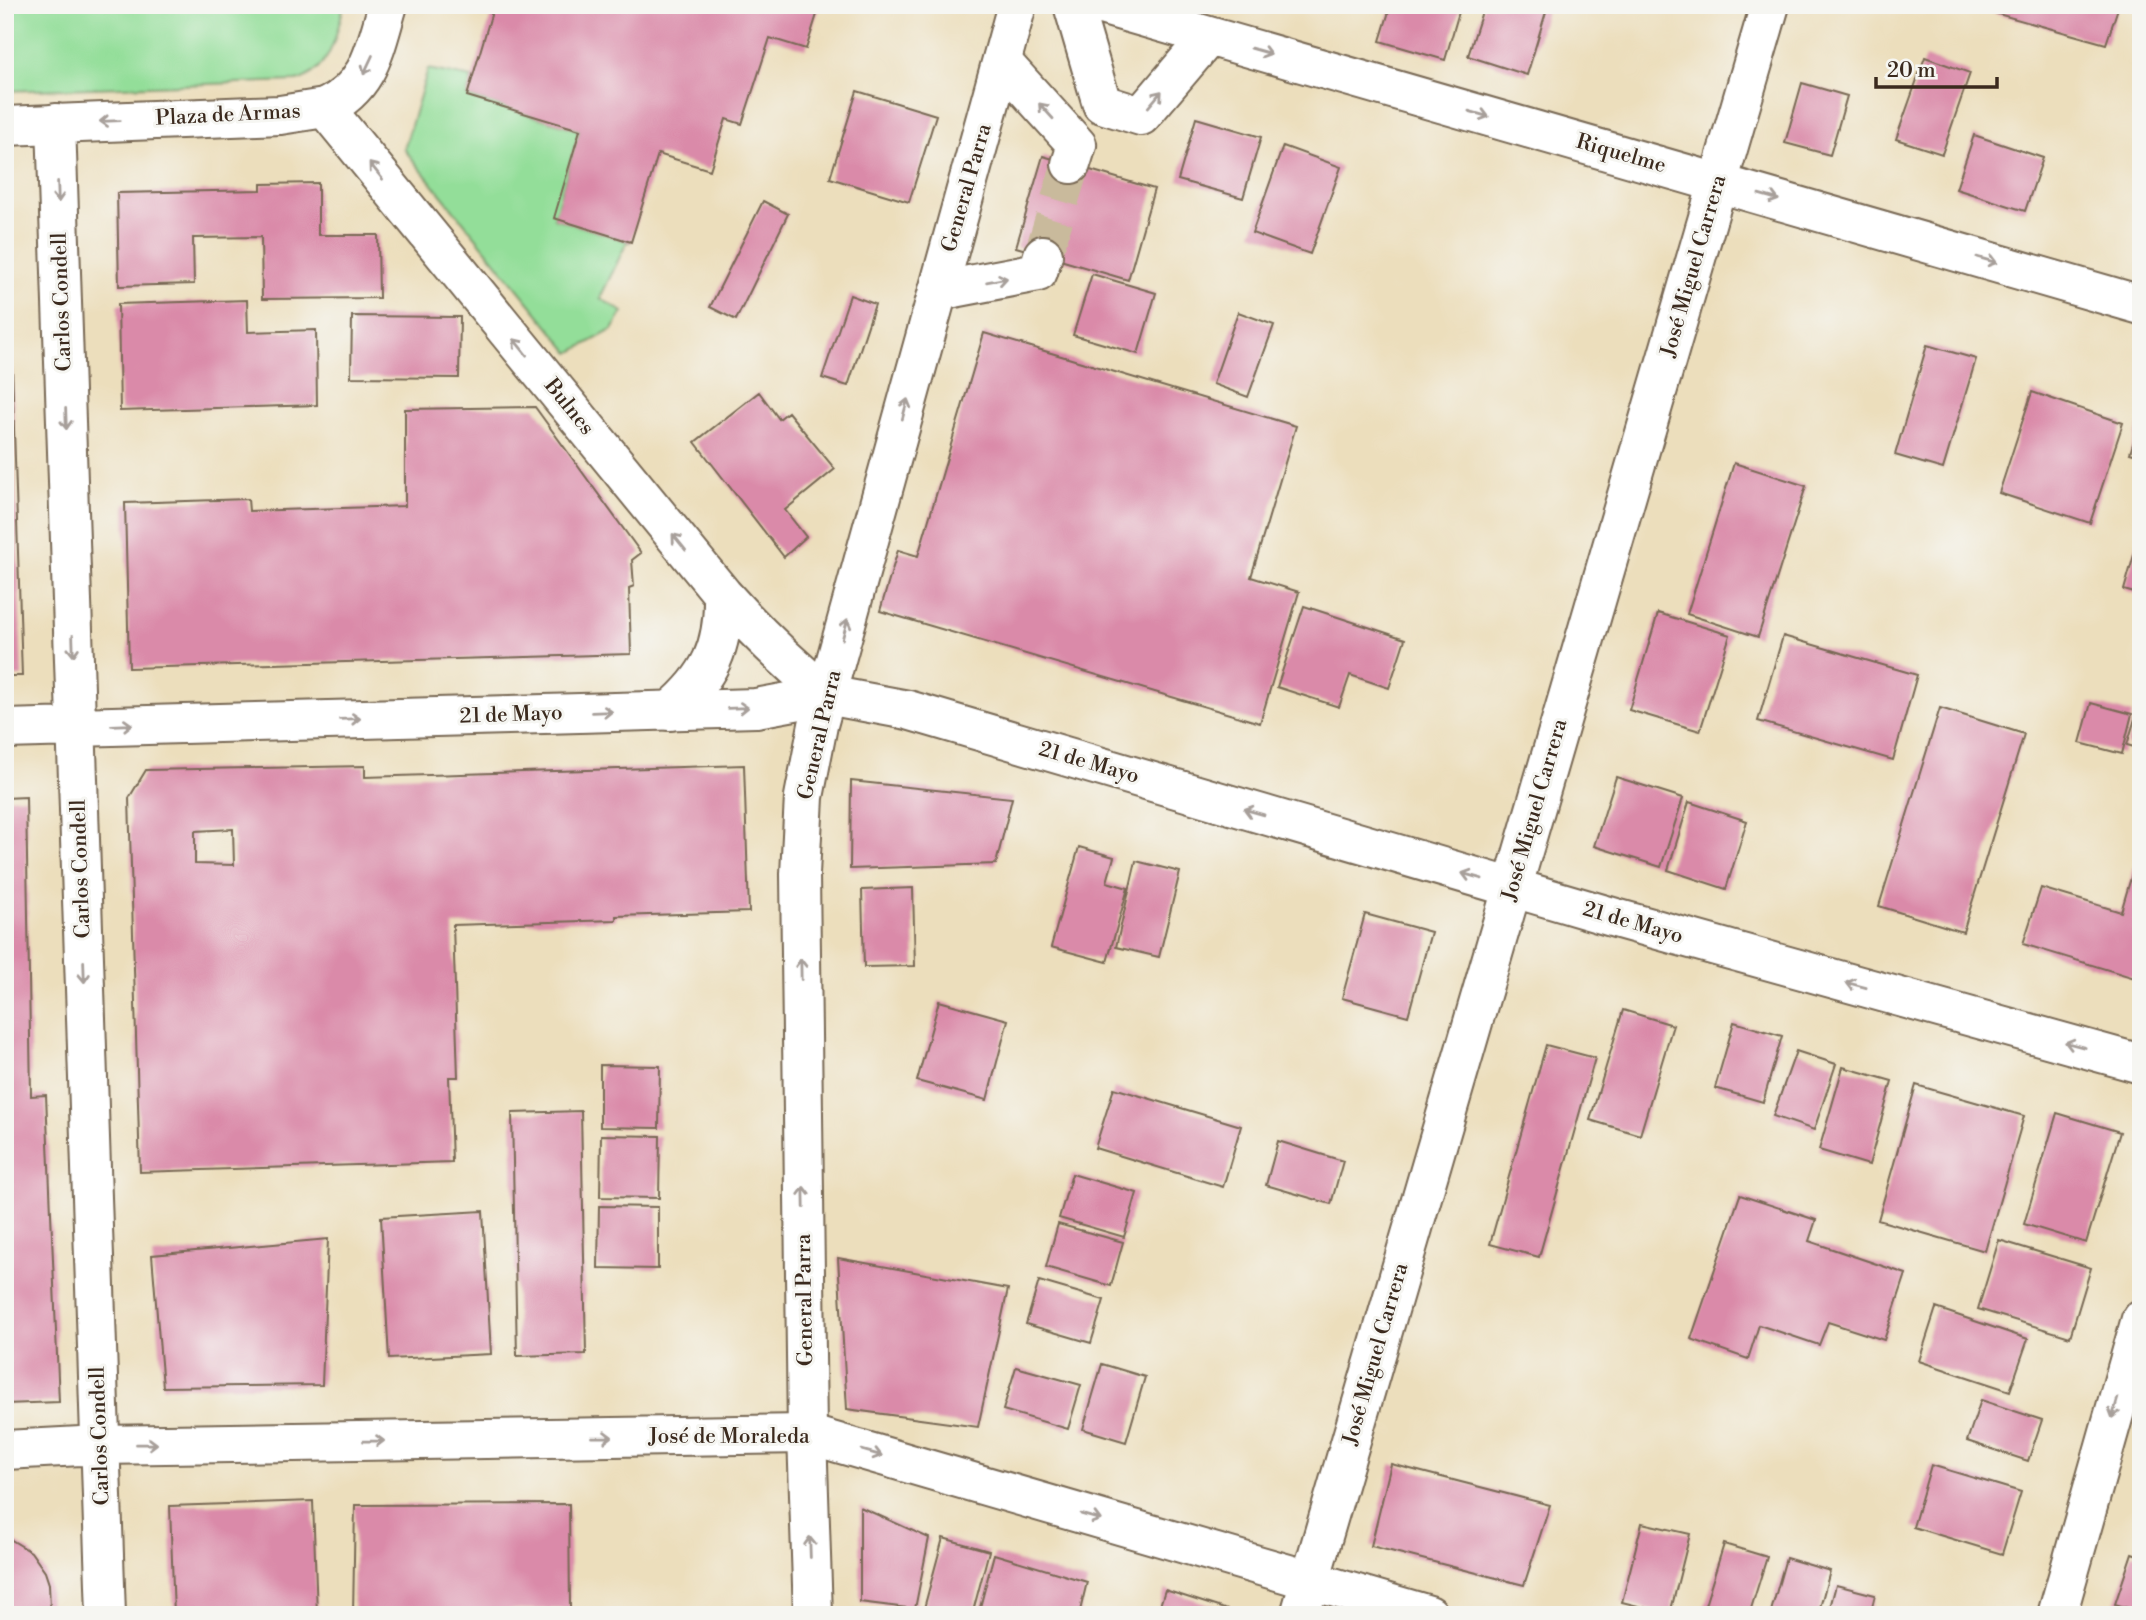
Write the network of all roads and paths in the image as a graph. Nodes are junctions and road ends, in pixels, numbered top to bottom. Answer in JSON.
{"nodes":[{"id":1,"x":388,"y":5,"type":"edge"},
{"id":2,"x":1017,"y":5,"type":"edge"},
{"id":3,"x":1073,"y":5,"type":"edge"},
{"id":4,"x":1101,"y":5,"type":"edge"},
{"id":5,"x":1770,"y":5,"type":"edge"},
{"id":6,"x":1209,"y":36,"type":"junction"},
{"id":7,"x":1002,"y":62,"type":"junction"},
{"id":8,"x":1101,"y":104,"type":"junction"},
{"id":9,"x":325,"y":108,"type":"junction"},
{"id":10,"x":56,"y":123,"type":"junction"},
{"id":11,"x":5,"y":126,"type":"edge"},
{"id":12,"x":1719,"y":182,"type":"junction"},
{"id":13,"x":1042,"y":255,"type":"tunnel mouth"},
{"id":14,"x":938,"y":290,"type":"junction"},
{"id":15,"x":2141,"y":305,"type":"edge"},
{"id":16,"x":723,"y":595,"type":"junction"},
{"id":17,"x":827,"y":695,"type":"junction"},
{"id":18,"x":670,"y":710,"type":"junction"},
{"id":19,"x":76,"y":727,"type":"junction"},
{"id":20,"x":5,"y":729,"type":"edge"},
{"id":21,"x":1513,"y":888,"type":"junction"},
{"id":22,"x":2141,"y":1063,"type":"edge"},
{"id":23,"x":2141,"y":1319,"type":"edge"},
{"id":24,"x":807,"y":1434,"type":"junction"},
{"id":25,"x":100,"y":1445,"type":"junction"},
{"id":26,"x":5,"y":1450,"type":"edge"},
{"id":27,"x":1305,"y":1598,"type":"edge"},
{"id":28,"x":106,"y":1615,"type":"edge"},
{"id":29,"x":813,"y":1615,"type":"edge"},
{"id":30,"x":1429,"y":1615,"type":"edge"},
{"id":31,"x":2057,"y":1615,"type":"edge"}],
"edges":[{"from":1,"to":9,"type":"street","name":"Plaza de Armas","one_way":true},
{"from":2,"to":7,"type":"street","name":"General Parra"},
{"from":3,"to":8,"type":"street"},
{"from":4,"to":6,"type":"street","name":"Riquelme"},
{"from":5,"to":12,"type":"street","name":"José Miguel Carrera"},
{"from":8,"to":6,"type":"street","one_way":true},
{"from":6,"to":12,"type":"street","name":"Riquelme","one_way":true},
{"from":8,"to":7,"type":"street","one_way":true},
{"from":7,"to":14,"type":"street","name":"General Parra"},
{"from":9,"to":10,"type":"street","name":"Plaza de Armas","one_way":true},
{"from":16,"to":9,"type":"street","name":"Bulnes","one_way":true},
{"from":10,"to":11,"type":"street","name":"Plaza de Armas"},
{"from":10,"to":19,"type":"street","name":"Carlos Condell","one_way":true},
{"from":12,"to":15,"type":"street","name":"Riquelme","one_way":true},
{"from":12,"to":21,"type":"street","name":"José Miguel Carrera"},
{"from":14,"to":13,"type":"street","one_way":true},
{"from":17,"to":14,"type":"street","name":"General Parra","one_way":true},
{"from":16,"to":17,"type":"street","name":"Bulnes"},
{"from":16,"to":18,"type":"street"},
{"from":18,"to":17,"type":"street","name":"21 de Mayo","one_way":true},
{"from":21,"to":17,"type":"street","name":"21 de Mayo","one_way":true},
{"from":24,"to":17,"type":"street","name":"General Parra","one_way":true},
{"from":19,"to":18,"type":"street","name":"21 de Mayo","one_way":true},
{"from":19,"to":20,"type":"street","name":"21 de Mayo"},
{"from":19,"to":25,"type":"street","name":"Carlos Condell","one_way":true},
{"from":22,"to":21,"type":"street","name":"21 de Mayo","one_way":true},
{"from":21,"to":27,"type":"street","name":"José Miguel Carrera"},
{"from":23,"to":31,"type":"street","one_way":true},
{"from":25,"to":24,"type":"street","name":"José de Moraleda","one_way":true},
{"from":24,"to":27,"type":"street","name":"José de Moraleda","one_way":true},
{"from":29,"to":24,"type":"street","name":"General Parra","one_way":true},
{"from":25,"to":26,"type":"street","name":"José de Moraleda"},
{"from":25,"to":28,"type":"street","name":"Carlos Condell"},
{"from":27,"to":30,"type":"street","name":"José de Moraleda"}]}
